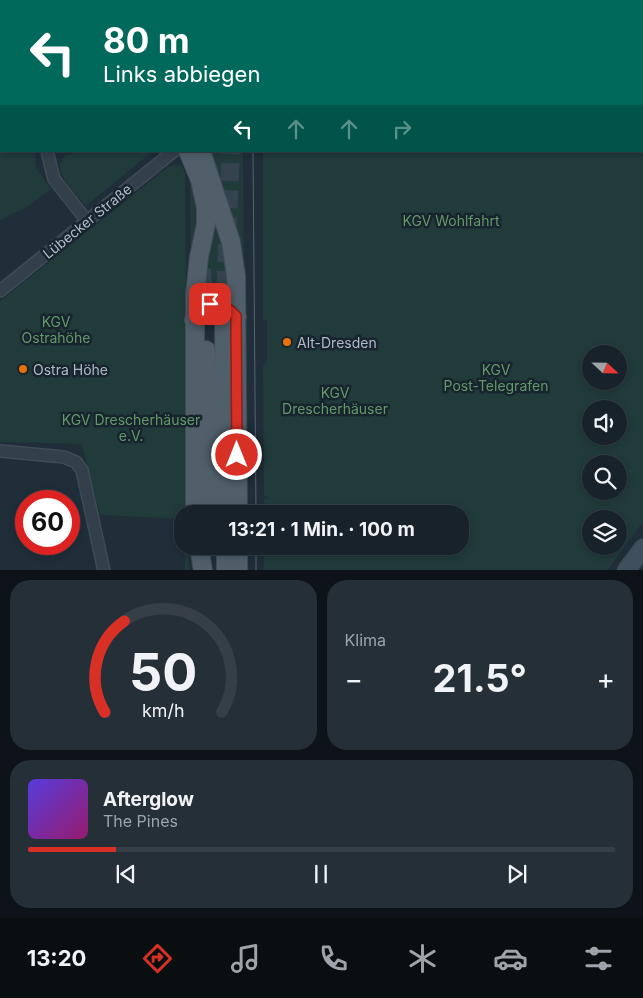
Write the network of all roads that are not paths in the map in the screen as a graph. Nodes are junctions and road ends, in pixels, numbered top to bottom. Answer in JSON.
{"nodes":[{"id":1,"x":49,"y":152,"type":"edge"},
{"id":2,"x":173,"y":152,"type":"edge"},
{"id":3,"x":188,"y":152,"type":"edge"},
{"id":4,"x":201,"y":152,"type":"edge"},
{"id":5,"x":87,"y":221,"type":"junction"},
{"id":6,"x":0,"y":291,"type":"edge"},
{"id":7,"x":230,"y":316,"type":"junction"},
{"id":8,"x":200,"y":320,"type":"junction"},
{"id":9,"x":0,"y":451,"type":"edge"},
{"id":10,"x":195,"y":505,"type":"edge"},
{"id":11,"x":208,"y":505,"type":"edge"},
{"id":12,"x":225,"y":505,"type":"edge"},
{"id":13,"x":238,"y":505,"type":"edge"},
{"id":14,"x":643,"y":548,"type":"edge"},
{"id":15,"x":201,"y":555,"type":"edge"},
{"id":16,"x":205,"y":555,"type":"edge"},
{"id":17,"x":226,"y":555,"type":"edge"},
{"id":18,"x":238,"y":555,"type":"edge"},
{"id":19,"x":104,"y":570,"type":"edge"},
{"id":20,"x":204,"y":570,"type":"edge"},
{"id":21,"x":226,"y":570,"type":"edge"},
{"id":22,"x":238,"y":570,"type":"edge"},
{"id":23,"x":626,"y":570,"type":"edge"}],
"edges":[{"from":1,"to":5,"type":"street"},
{"from":2,"to":5,"type":"street","name":"Lübecker Straße"},
{"from":3,"to":8,"type":"main road"},
{"from":4,"to":7,"type":"main road"},
{"from":5,"to":6,"type":"street","name":"Lübecker Straße"},
{"from":7,"to":8,"type":"main road"},
{"from":7,"to":12,"type":"main road"},
{"from":7,"to":13,"type":"main road"},
{"from":8,"to":10,"type":"main road"},
{"from":8,"to":11,"type":"main road"},
{"from":9,"to":19,"type":"street"},
{"from":14,"to":23,"type":"main road"},
{"from":15,"to":20,"type":"main road"},
{"from":16,"to":20,"type":"main road"},
{"from":17,"to":21,"type":"main road"},
{"from":18,"to":22,"type":"main road"}]}
